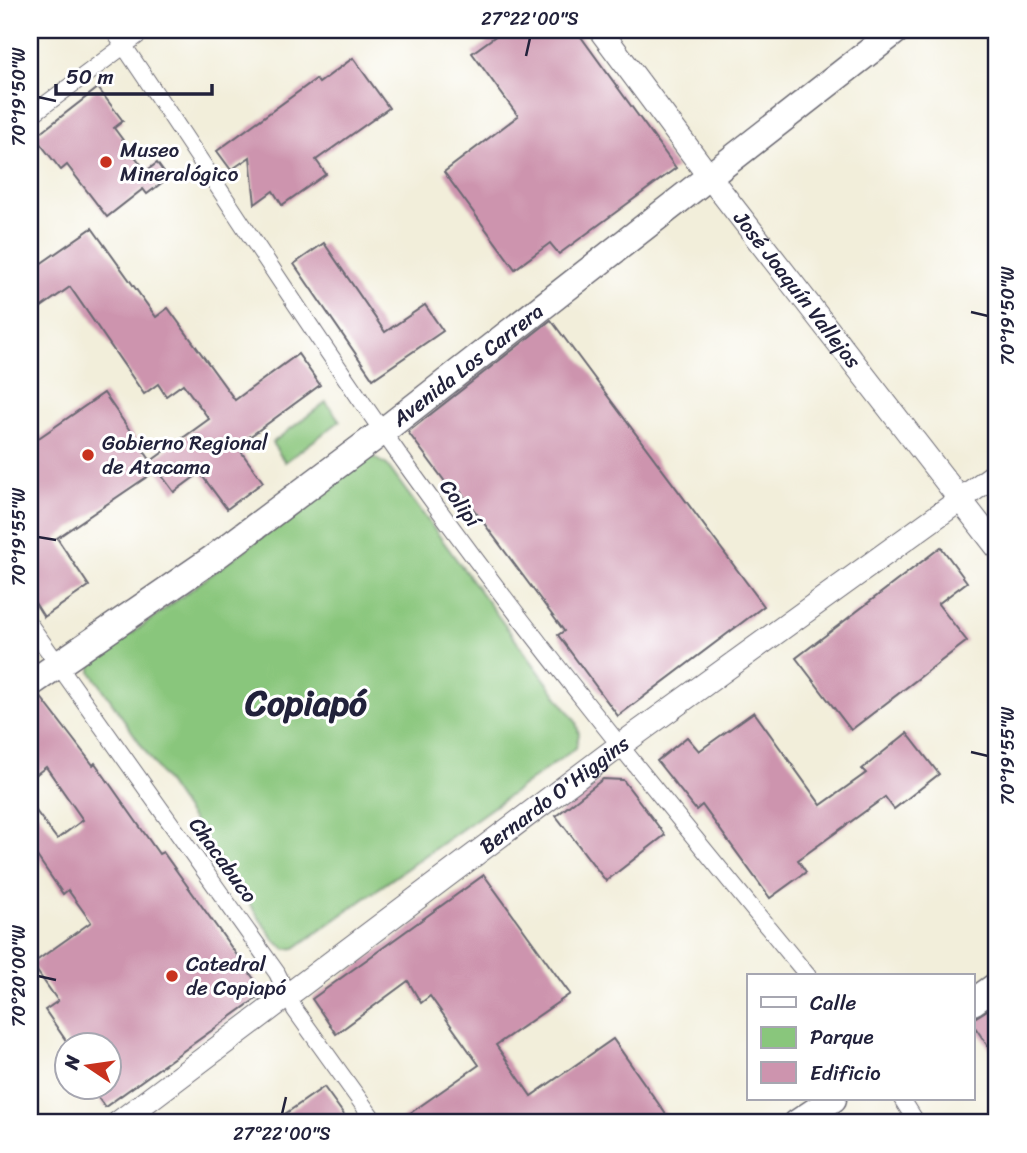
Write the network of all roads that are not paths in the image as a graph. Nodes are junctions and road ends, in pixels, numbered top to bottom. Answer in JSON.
{"nodes":[{"id":1,"x":113,"y":30,"type":"edge"},
{"id":2,"x":145,"y":30,"type":"edge"},
{"id":3,"x":600,"y":30,"type":"edge"},
{"id":4,"x":897,"y":30,"type":"edge"},
{"id":5,"x":124,"y":46,"type":"junction"},
{"id":6,"x":30,"y":116,"type":"edge"},
{"id":7,"x":708,"y":175,"type":"junction"},
{"id":8,"x":382,"y":432,"type":"junction"},
{"id":9,"x":997,"y":473,"type":"edge"},
{"id":10,"x":962,"y":499,"type":"junction"},
{"id":11,"x":997,"y":547,"type":"edge"},
{"id":12,"x":30,"y":625,"type":"edge"},
{"id":13,"x":57,"y":663,"type":"junction"},
{"id":14,"x":30,"y":684,"type":"edge"},
{"id":15,"x":618,"y":747,"type":"junction"},
{"id":16,"x":806,"y":974,"type":"edge"},
{"id":17,"x":997,"y":985,"type":"edge"},
{"id":18,"x":288,"y":995,"type":"junction"},
{"id":19,"x":974,"y":1001,"type":"edge"},
{"id":20,"x":832,"y":1100,"type":"edge"},
{"id":21,"x":903,"y":1100,"type":"edge"},
{"id":22,"x":118,"y":1123,"type":"edge"},
{"id":23,"x":376,"y":1123,"type":"edge"},
{"id":24,"x":797,"y":1123,"type":"edge"},
{"id":25,"x":917,"y":1123,"type":"edge"}],
"edges":[{"from":1,"to":5,"type":"street","name":"Colipí"},
{"from":2,"to":5,"type":"street"},
{"from":3,"to":7,"type":"main road","name":"José Joaquín Vallejos"},
{"from":4,"to":7,"type":"main road","name":"Avenida Los Carrera"},
{"from":5,"to":6,"type":"street"},
{"from":5,"to":8,"type":"street","name":"Colipí"},
{"from":7,"to":8,"type":"main road","name":"Avenida Los Carrera"},
{"from":7,"to":10,"type":"main road","name":"José Joaquín Vallejos"},
{"from":8,"to":13,"type":"main road","name":"Avenida Los Carrera"},
{"from":8,"to":15,"type":"street","name":"Colipí"},
{"from":9,"to":10,"type":"main road","name":"Bernardo O'Higgins"},
{"from":10,"to":11,"type":"main road","name":"José Joaquín Vallejos"},
{"from":10,"to":15,"type":"main road","name":"Bernardo O'Higgins"},
{"from":12,"to":13,"type":"street","name":"Chacabuco"},
{"from":13,"to":14,"type":"main road","name":"Avenida Los Carrera"},
{"from":13,"to":18,"type":"street","name":"Chacabuco"},
{"from":15,"to":16,"type":"street","name":"Colipí"},
{"from":15,"to":18,"type":"main road","name":"Bernardo O'Higgins"},
{"from":17,"to":19,"type":"main road"},
{"from":18,"to":22,"type":"main road","name":"Bernardo O'Higgins"},
{"from":18,"to":23,"type":"street","name":"Chacabuco"},
{"from":20,"to":24,"type":"main road"},
{"from":21,"to":25,"type":"street"}]}
